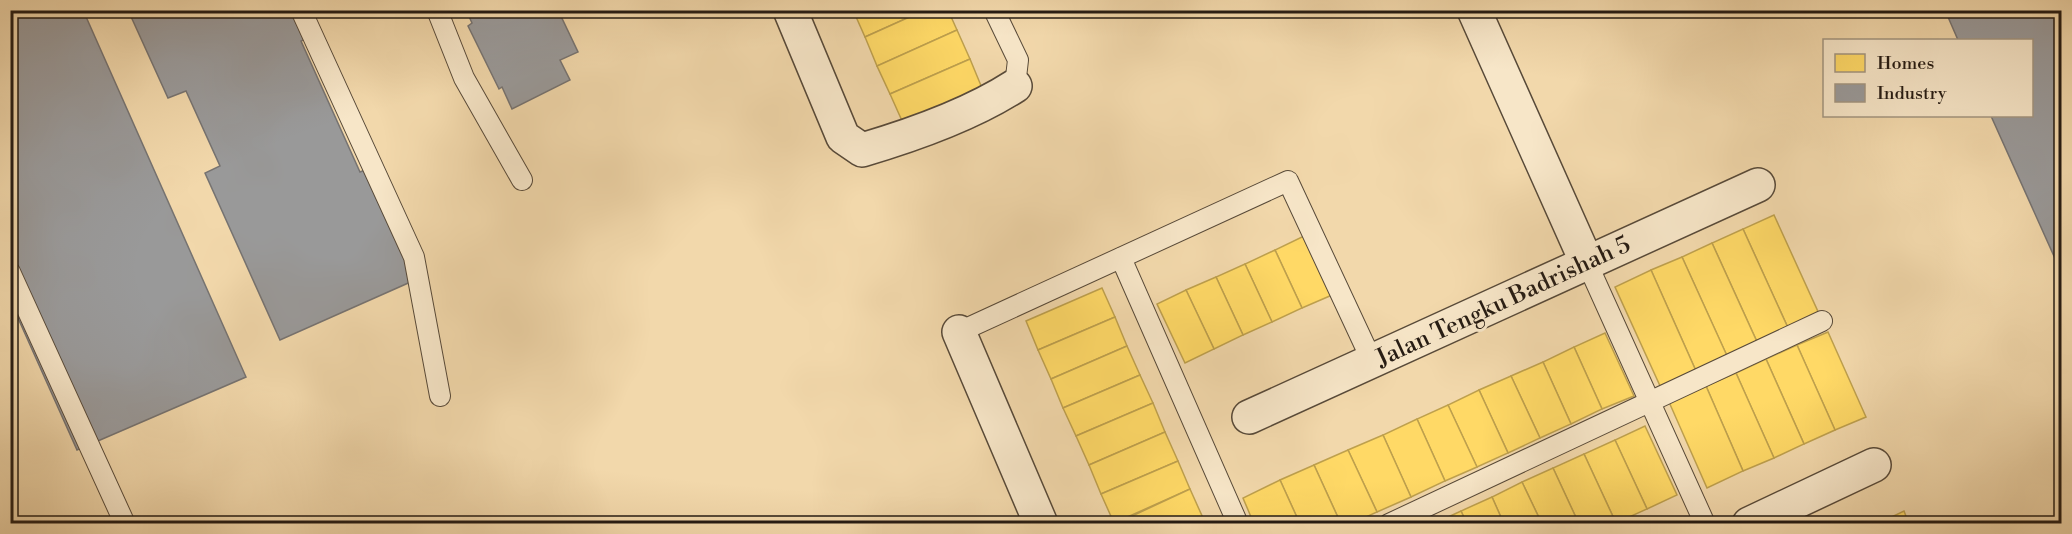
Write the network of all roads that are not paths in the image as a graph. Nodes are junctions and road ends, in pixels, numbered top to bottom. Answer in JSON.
{"nodes":[{"id":1,"x":301,"y":10,"type":"edge"},
{"id":2,"x":437,"y":10,"type":"edge"},
{"id":3,"x":790,"y":10,"type":"edge"},
{"id":4,"x":994,"y":10,"type":"edge"},
{"id":5,"x":1474,"y":10,"type":"edge"},
{"id":6,"x":1015,"y":86,"type":"joint"},
{"id":7,"x":522,"y":180,"type":"dead end"},
{"id":8,"x":1758,"y":185,"type":"dead end"},
{"id":9,"x":1121,"y":258,"type":"junction"},
{"id":10,"x":1587,"y":263,"type":"junction"},
{"id":11,"x":10,"y":272,"type":"edge"},
{"id":12,"x":1822,"y":321,"type":"dead end"},
{"id":13,"x":959,"y":332,"type":"joint"},
{"id":14,"x":1372,"y":361,"type":"junction"},
{"id":15,"x":440,"y":396,"type":"dead end"},
{"id":16,"x":1650,"y":402,"type":"junction"},
{"id":17,"x":1249,"y":417,"type":"dead end"},
{"id":18,"x":1874,"y":465,"type":"dead end"},
{"id":19,"x":125,"y":524,"type":"edge"},
{"id":20,"x":1041,"y":524,"type":"edge"},
{"id":21,"x":1238,"y":524,"type":"edge"},
{"id":22,"x":1389,"y":524,"type":"edge"},
{"id":23,"x":1705,"y":524,"type":"edge"},
{"id":24,"x":1749,"y":524,"type":"edge"}],
"edges":[{"from":1,"to":15,"type":"lane"},
{"from":2,"to":7,"type":"lane"},
{"from":3,"to":6,"type":"street"},
{"from":4,"to":6,"type":"lane"},
{"from":5,"to":10,"type":"street"},
{"from":8,"to":10,"type":"street","name":"Jalan Tengku Badrishah 5"},
{"from":9,"to":13,"type":"lane"},
{"from":9,"to":14,"type":"lane"},
{"from":9,"to":21,"type":"lane"},
{"from":10,"to":14,"type":"street","name":"Jalan Tengku Badrishah 5"},
{"from":10,"to":16,"type":"lane"},
{"from":11,"to":19,"type":"lane"},
{"from":12,"to":16,"type":"lane"},
{"from":13,"to":20,"type":"street"},
{"from":14,"to":17,"type":"street","name":"Jalan Tengku Badrishah 5"},
{"from":16,"to":22,"type":"lane"},
{"from":16,"to":23,"type":"lane"},
{"from":18,"to":24,"type":"street"}]}
